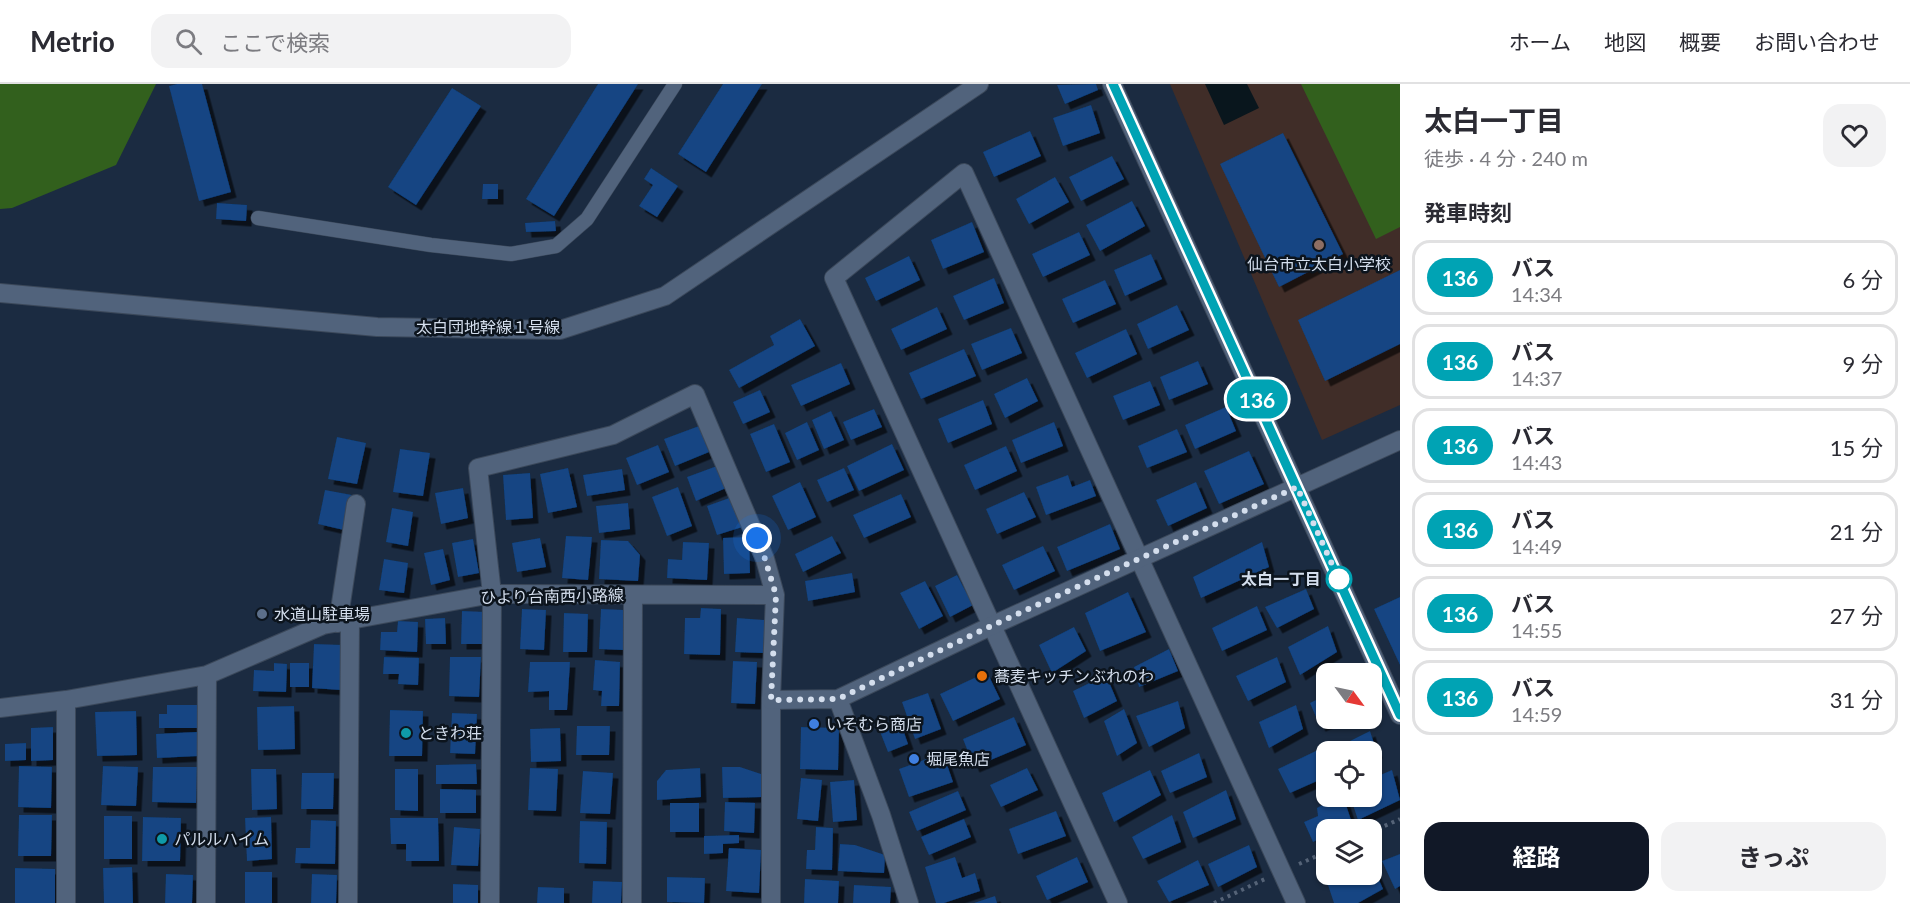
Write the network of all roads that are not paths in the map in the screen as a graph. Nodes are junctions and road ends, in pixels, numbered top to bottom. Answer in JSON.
{"nodes":[{"id":1,"x":675,"y":84,"type":"edge"},
{"id":2,"x":979,"y":84,"type":"edge"},
{"id":3,"x":1113,"y":84,"type":"edge"},
{"id":4,"x":258,"y":218,"type":"dead end"},
{"id":5,"x":0,"y":294,"type":"edge"},
{"id":6,"x":1400,"y":440,"type":"edge"},
{"id":7,"x":1297,"y":487,"type":"junction"},
{"id":8,"x":356,"y":504,"type":"dead end"},
{"id":9,"x":1139,"y":559,"type":"junction"},
{"id":10,"x":492,"y":594,"type":"junction"},
{"id":11,"x":633,"y":595,"type":"junction"},
{"id":12,"x":776,"y":595,"type":"junction"},
{"id":13,"x":344,"y":622,"type":"junction"},
{"id":14,"x":991,"y":626,"type":"junction"},
{"id":15,"x":207,"y":675,"type":"junction"},
{"id":16,"x":838,"y":699,"type":"junction"},
{"id":17,"x":66,"y":700,"type":"junction"},
{"id":18,"x":771,"y":700,"type":"junction"},
{"id":19,"x":0,"y":708,"type":"edge"},
{"id":20,"x":1400,"y":715,"type":"edge"},
{"id":21,"x":66,"y":903,"type":"edge"},
{"id":22,"x":206,"y":903,"type":"edge"},
{"id":23,"x":348,"y":903,"type":"edge"},
{"id":24,"x":490,"y":903,"type":"edge"},
{"id":25,"x":632,"y":903,"type":"edge"},
{"id":26,"x":771,"y":903,"type":"edge"},
{"id":27,"x":909,"y":903,"type":"edge"},
{"id":28,"x":1118,"y":903,"type":"edge"},
{"id":29,"x":1296,"y":903,"type":"edge"}],
"edges":[{"from":1,"to":4,"type":"lane"},
{"from":2,"to":5,"type":"street","name":"太白団地幹線１号線"},
{"from":3,"to":7,"type":"street"},
{"from":6,"to":7,"type":"street"},
{"from":7,"to":9,"type":"street"},
{"from":7,"to":20,"type":"street"},
{"from":8,"to":13,"type":"street"},
{"from":9,"to":14,"type":"street"},
{"from":9,"to":14,"type":"street"},
{"from":9,"to":29,"type":"street"},
{"from":10,"to":11,"type":"street","name":"ひより台南西小路線"},
{"from":10,"to":12,"type":"street"},
{"from":10,"to":13,"type":"street","name":"ひより台南西小路線"},
{"from":10,"to":24,"type":"street"},
{"from":11,"to":12,"type":"street","name":"ひより台南西小路線"},
{"from":11,"to":25,"type":"street"},
{"from":12,"to":18,"type":"street"},
{"from":13,"to":15,"type":"street","name":"ひより台南西小路線"},
{"from":13,"to":23,"type":"street"},
{"from":14,"to":16,"type":"street"},
{"from":14,"to":28,"type":"street"},
{"from":15,"to":17,"type":"street","name":"ひより台南西小路線"},
{"from":15,"to":22,"type":"street"},
{"from":16,"to":18,"type":"street"},
{"from":16,"to":27,"type":"street"},
{"from":17,"to":19,"type":"street","name":"ひより台南西小路線"},
{"from":17,"to":21,"type":"street"},
{"from":18,"to":26,"type":"street"}]}
